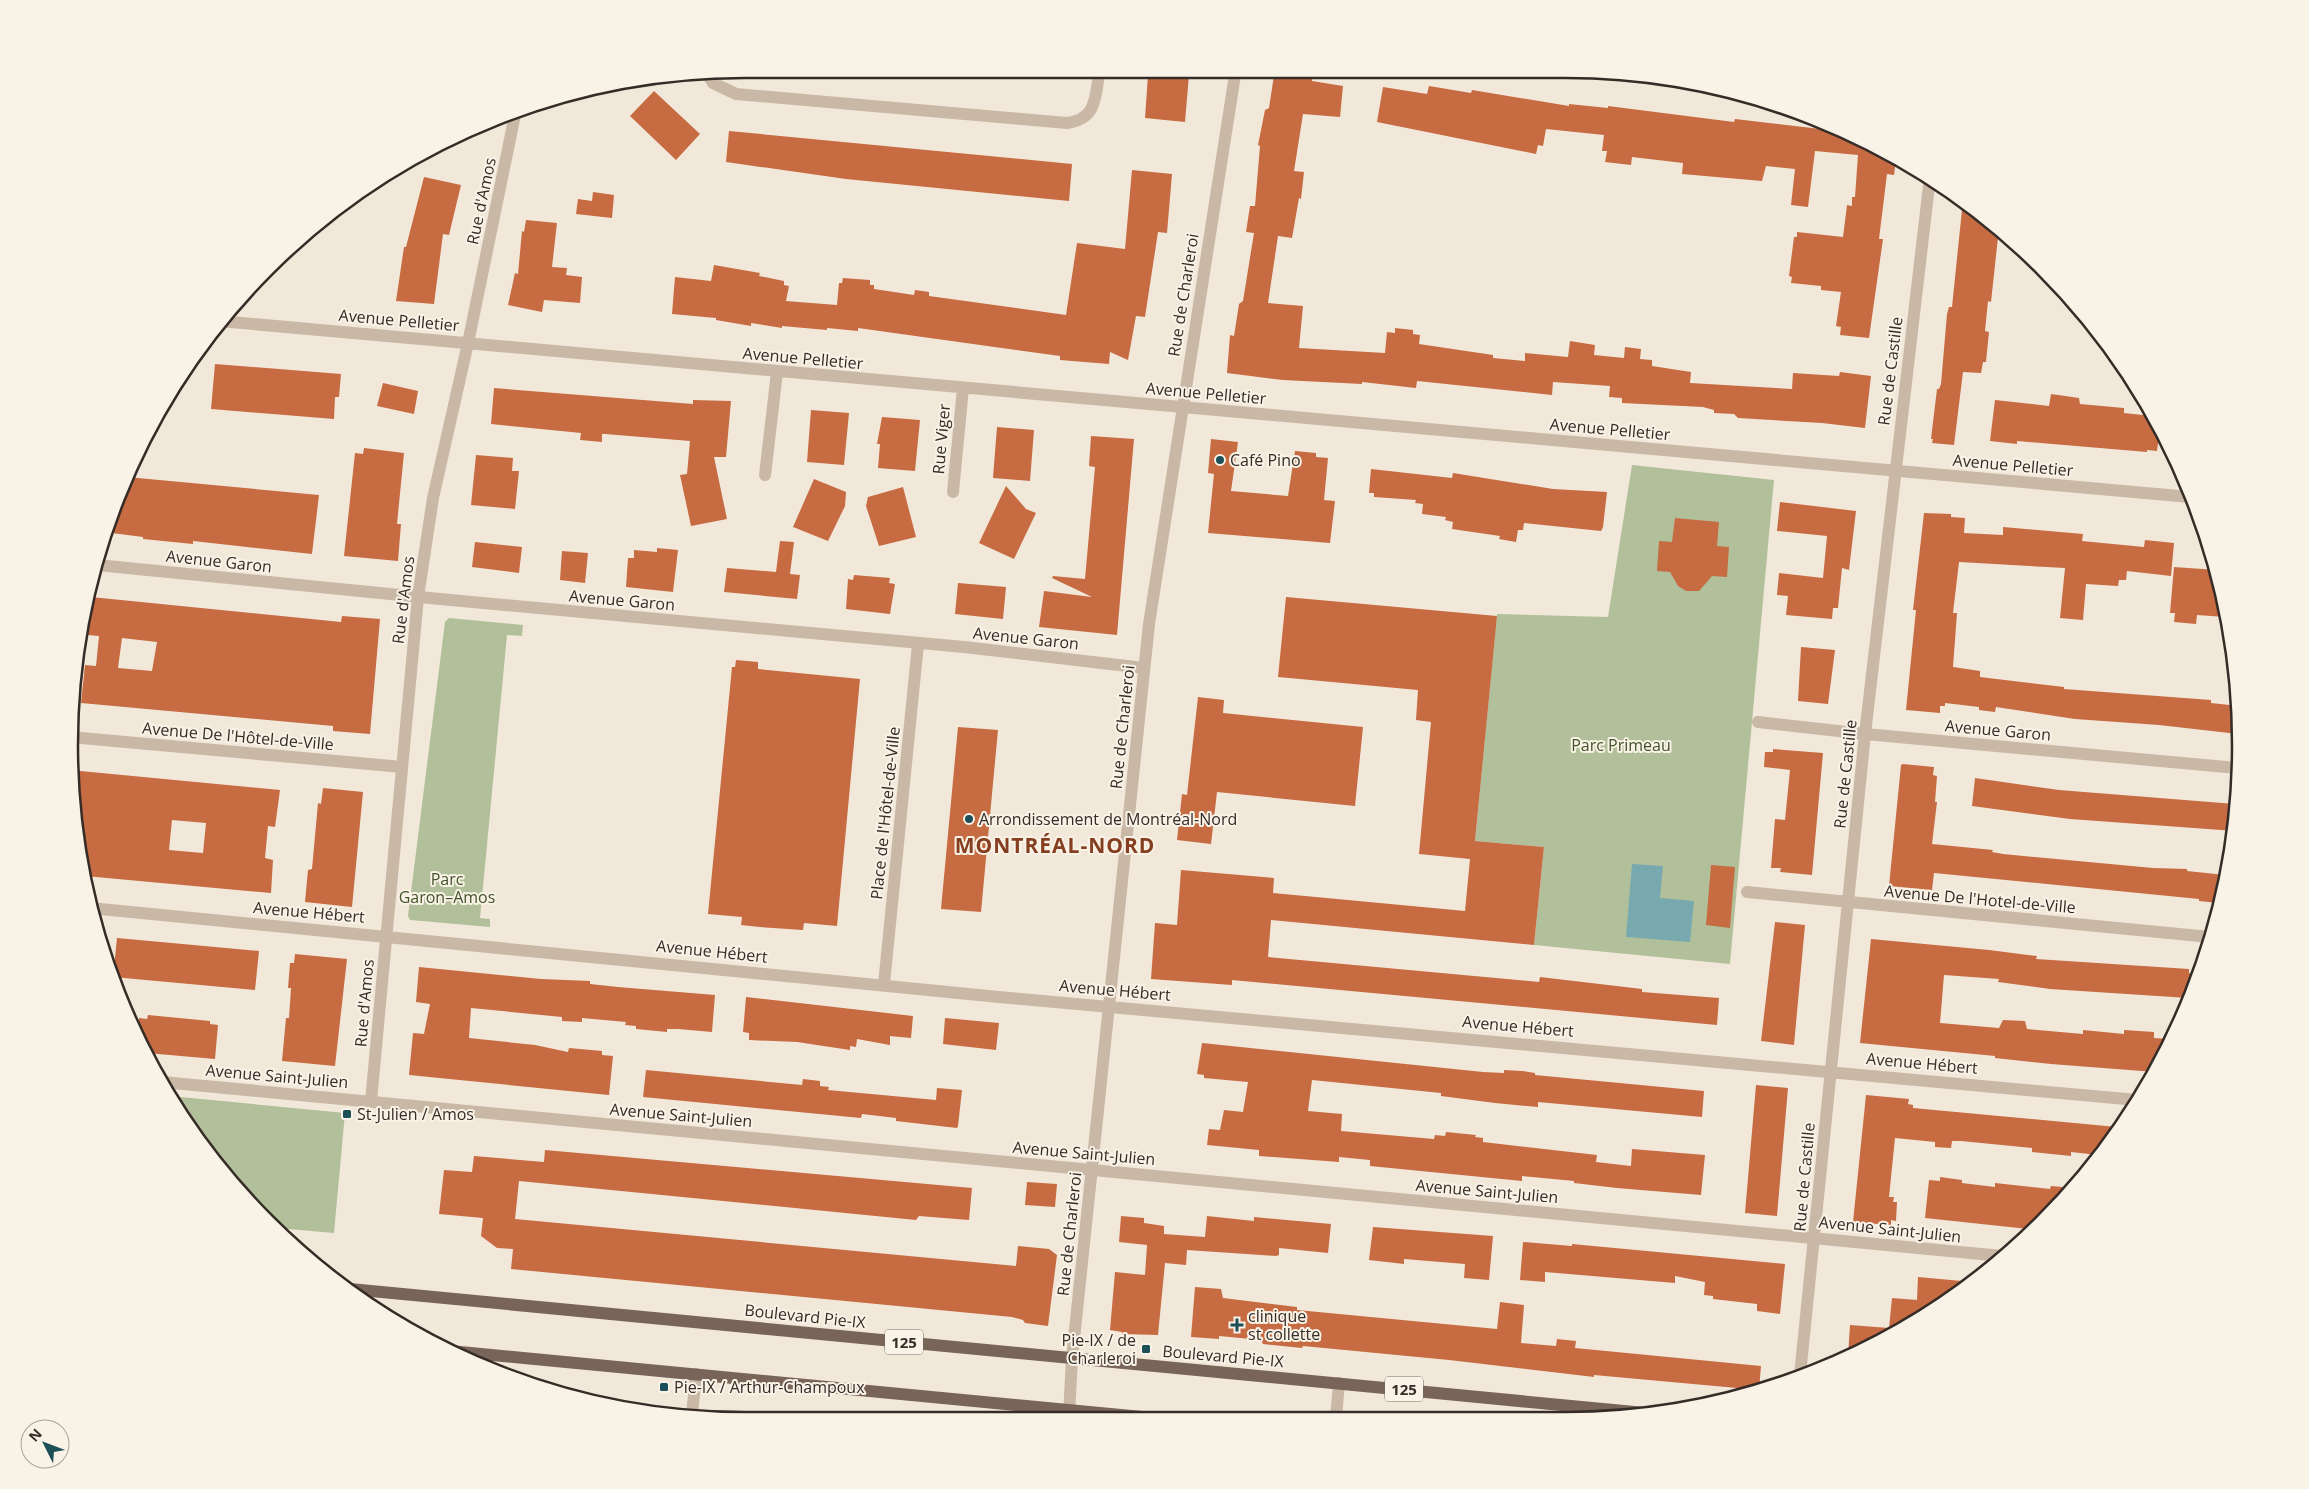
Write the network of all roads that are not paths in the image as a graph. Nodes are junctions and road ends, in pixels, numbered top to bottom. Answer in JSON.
{"nodes":[{"id":1,"x":1098,"y":78,"type":"edge"},
{"id":2,"x":1235,"y":78,"type":"edge"},
{"id":3,"x":710,"y":79,"type":"edge"},
{"id":4,"x":514,"y":119,"type":"edge"},
{"id":5,"x":1929,"y":186,"type":"edge"},
{"id":6,"x":229,"y":322,"type":"edge"},
{"id":7,"x":468,"y":343,"type":"junction"},
{"id":8,"x":777,"y":372,"type":"junction"},
{"id":9,"x":962,"y":388,"type":"junction"},
{"id":10,"x":1182,"y":407,"type":"junction"},
{"id":11,"x":1895,"y":471,"type":"junction"},
{"id":12,"x":765,"y":475,"type":"dead end"},
{"id":13,"x":953,"y":492,"type":"dead end"},
{"id":14,"x":2184,"y":496,"type":"edge"},
{"id":15,"x":102,"y":565,"type":"edge"},
{"id":16,"x":418,"y":597,"type":"junction"},
{"id":17,"x":918,"y":644,"type":"junction"},
{"id":18,"x":1144,"y":668,"type":"junction"},
{"id":19,"x":1758,"y":722,"type":"dead end"},
{"id":20,"x":1865,"y":734,"type":"junction"},
{"id":21,"x":78,"y":738,"type":"edge"},
{"id":22,"x":402,"y":767,"type":"junction"},
{"id":23,"x":2231,"y":767,"type":"edge"},
{"id":24,"x":1747,"y":892,"type":"dead end"},
{"id":25,"x":1848,"y":904,"type":"junction"},
{"id":26,"x":98,"y":909,"type":"edge"},
{"id":27,"x":386,"y":936,"type":"junction"},
{"id":28,"x":2203,"y":936,"type":"edge"},
{"id":29,"x":884,"y":984,"type":"junction"},
{"id":30,"x":1110,"y":1006,"type":"junction"},
{"id":31,"x":1831,"y":1071,"type":"junction"},
{"id":32,"x":170,"y":1083,"type":"edge"},
{"id":33,"x":2129,"y":1099,"type":"edge"},
{"id":34,"x":370,"y":1101,"type":"junction"},
{"id":35,"x":1092,"y":1170,"type":"junction"},
{"id":36,"x":1815,"y":1237,"type":"junction"},
{"id":37,"x":1993,"y":1255,"type":"edge"},
{"id":38,"x":361,"y":1290,"type":"edge"},
{"id":39,"x":471,"y":1353,"type":"edge"},
{"id":40,"x":1072,"y":1358,"type":"junction"},
{"id":41,"x":1801,"y":1368,"type":"edge"},
{"id":42,"x":696,"y":1374,"type":"junction"},
{"id":43,"x":1339,"y":1383,"type":"junction"},
{"id":44,"x":693,"y":1409,"type":"edge"},
{"id":45,"x":1611,"y":1410,"type":"edge"},
{"id":46,"x":1060,"y":1412,"type":"edge"},
{"id":47,"x":1070,"y":1412,"type":"edge"},
{"id":48,"x":1337,"y":1412,"type":"edge"}],
"edges":[{"from":1,"to":3,"type":"street"},
{"from":2,"to":10,"type":"street","name":"Rue de Charleroi"},
{"from":4,"to":7,"type":"street","name":"Rue d'Amos"},
{"from":5,"to":11,"type":"street","name":"Rue de Castille"},
{"from":6,"to":7,"type":"street","name":"Avenue Pelletier"},
{"from":7,"to":8,"type":"street","name":"Avenue Pelletier"},
{"from":7,"to":16,"type":"street","name":"Rue d'Amos"},
{"from":8,"to":9,"type":"street","name":"Avenue Pelletier"},
{"from":8,"to":12,"type":"street"},
{"from":9,"to":10,"type":"street","name":"Avenue Pelletier"},
{"from":9,"to":13,"type":"street","name":"Rue Viger"},
{"from":10,"to":11,"type":"street","name":"Avenue Pelletier"},
{"from":10,"to":18,"type":"street","name":"Rue de Charleroi"},
{"from":11,"to":14,"type":"street","name":"Avenue Pelletier"},
{"from":11,"to":20,"type":"street","name":"Rue de Castille"},
{"from":15,"to":16,"type":"street","name":"Avenue Garon"},
{"from":16,"to":17,"type":"street","name":"Avenue Garon"},
{"from":16,"to":22,"type":"street","name":"Rue d'Amos"},
{"from":17,"to":18,"type":"street","name":"Avenue Garon"},
{"from":17,"to":29,"type":"street","name":"Place de l'Hôtel-de-Ville"},
{"from":18,"to":30,"type":"street","name":"Rue de Charleroi"},
{"from":19,"to":20,"type":"street","name":"Avenue Garon"},
{"from":20,"to":23,"type":"street","name":"Avenue Garon"},
{"from":20,"to":25,"type":"street","name":"Rue de Castille"},
{"from":21,"to":22,"type":"street","name":"Avenue De l'Hôtel-de-Ville"},
{"from":22,"to":27,"type":"street","name":"Rue d'Amos"},
{"from":24,"to":25,"type":"street","name":"Avenue De l'Hotel-de-Ville"},
{"from":25,"to":28,"type":"street","name":"Avenue De l'Hotel-de-Ville"},
{"from":25,"to":31,"type":"street","name":"Rue de Castille"},
{"from":26,"to":27,"type":"street","name":"Avenue Hébert"},
{"from":27,"to":29,"type":"street","name":"Avenue Hébert"},
{"from":27,"to":34,"type":"street","name":"Rue d'Amos"},
{"from":29,"to":30,"type":"street","name":"Avenue Hébert"},
{"from":30,"to":31,"type":"street","name":"Avenue Hébert"},
{"from":30,"to":35,"type":"street","name":"Rue de Charleroi"},
{"from":31,"to":33,"type":"street","name":"Avenue Hébert"},
{"from":31,"to":36,"type":"street","name":"Rue de Castille"},
{"from":32,"to":34,"type":"street","name":"Avenue Saint-Julien"},
{"from":34,"to":35,"type":"street","name":"Avenue Saint-Julien"},
{"from":35,"to":36,"type":"street","name":"Avenue Saint-Julien"},
{"from":35,"to":40,"type":"street","name":"Rue de Charleroi"},
{"from":36,"to":37,"type":"street","name":"Avenue Saint-Julien"},
{"from":36,"to":41,"type":"street","name":"Rue de Castille"},
{"from":38,"to":40,"type":"main road","name":"Boulevard Pie-IX","number":"125"},
{"from":39,"to":42,"type":"main road"},
{"from":40,"to":43,"type":"main road","name":"Boulevard Pie-IX","number":"125"},
{"from":40,"to":47,"type":"street","name":"Rue de Charleroi"},
{"from":42,"to":44,"type":"street"},
{"from":42,"to":46,"type":"main road"},
{"from":43,"to":45,"type":"main road","name":"Boulevard Pie-IX","number":"125"},
{"from":43,"to":48,"type":"street"}]}
